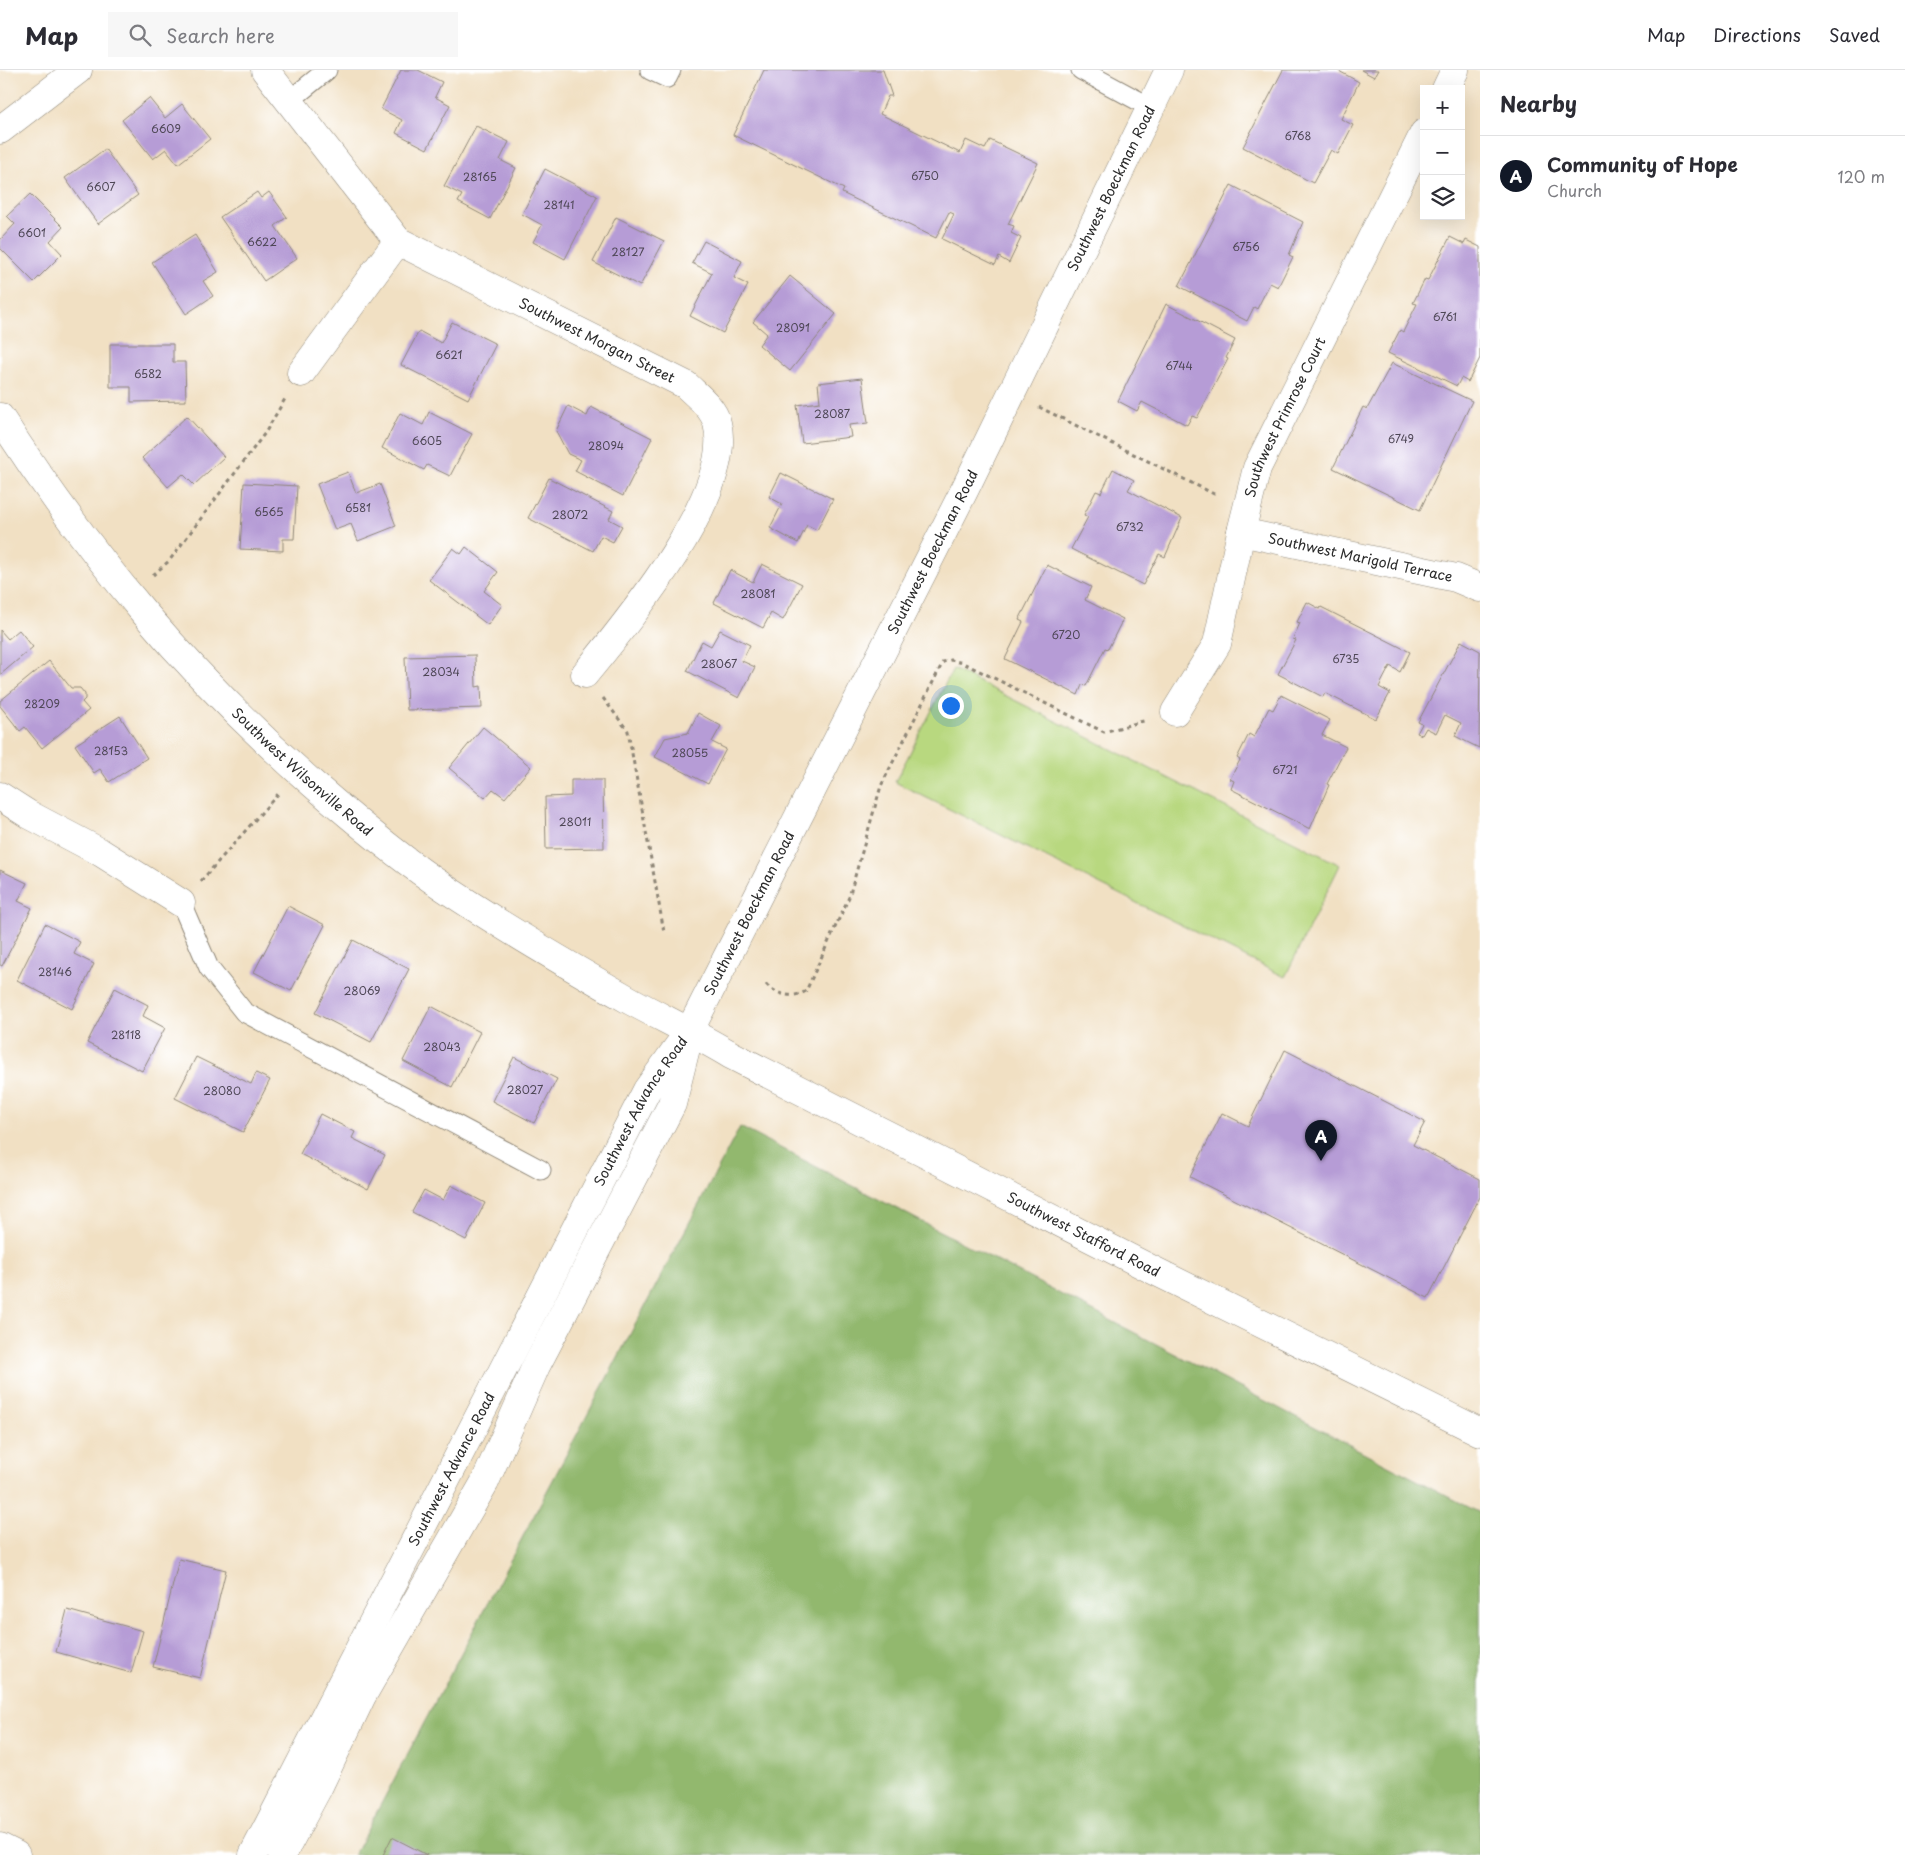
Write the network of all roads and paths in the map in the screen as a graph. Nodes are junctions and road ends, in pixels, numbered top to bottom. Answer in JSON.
{"nodes":[{"id":1,"x":78,"y":70,"type":"edge"},
{"id":2,"x":265,"y":70,"type":"edge"},
{"id":3,"x":327,"y":70,"type":"edge"},
{"id":4,"x":650,"y":70,"type":"edge"},
{"id":5,"x":671,"y":70,"type":"edge"},
{"id":6,"x":1081,"y":70,"type":"edge"},
{"id":7,"x":1169,"y":70,"type":"edge"},
{"id":8,"x":1455,"y":70,"type":"edge"},
{"id":9,"x":1448,"y":85,"type":"edge"},
{"id":10,"x":289,"y":101,"type":"junction"},
{"id":11,"x":1150,"y":107,"type":"junction"},
{"id":12,"x":0,"y":130,"type":"edge"},
{"id":13,"x":1420,"y":141,"type":"edge"},
{"id":14,"x":398,"y":241,"type":"junction"},
{"id":15,"x":301,"y":372,"type":"joint"},
{"id":16,"x":1011,"y":393,"type":"junction"},
{"id":17,"x":0,"y":417,"type":"edge"},
{"id":18,"x":1218,"y":496,"type":"dead end"},
{"id":19,"x":1241,"y":532,"type":"junction"},
{"id":20,"x":1480,"y":588,"type":"edge"},
{"id":21,"x":130,"y":597,"type":"junction"},
{"id":22,"x":585,"y":674,"type":"joint"},
{"id":23,"x":1175,"y":712,"type":"joint"},
{"id":24,"x":298,"y":771,"type":"junction"},
{"id":25,"x":0,"y":796,"type":"edge"},
{"id":26,"x":181,"y":903,"type":"junction"},
{"id":27,"x":664,"y":932,"type":"dead end"},
{"id":28,"x":766,"y":984,"type":"dead end"},
{"id":29,"x":690,"y":1030,"type":"junction"},
{"id":30,"x":541,"y":1170,"type":"dead end"},
{"id":31,"x":1480,"y":1432,"type":"edge"},
{"id":32,"x":0,"y":1847,"type":"edge"},
{"id":33,"x":16,"y":1855,"type":"edge"},
{"id":34,"x":253,"y":1855,"type":"edge"},
{"id":35,"x":282,"y":1855,"type":"edge"}],
"edges":[{"from":1,"to":12,"type":"street"},
{"from":2,"to":10,"type":"street","name":"Southwest Morgan Street"},
{"from":3,"to":10,"type":"lane"},
{"from":4,"to":5,"type":"lane"},
{"from":6,"to":11,"type":"lane"},
{"from":7,"to":11,"type":"street","name":"Southwest Boeckman Road"},
{"from":8,"to":9,"type":"street"},
{"from":10,"to":14,"type":"street","name":"Southwest Morgan Street"},
{"from":11,"to":16,"type":"street","name":"Southwest Boeckman Road"},
{"from":13,"to":19,"type":"street","name":"Southwest Primrose Court"},
{"from":14,"to":15,"type":"street"},
{"from":14,"to":22,"type":"street","name":"Southwest Morgan Street"},
{"from":15,"to":21,"type":"path"},
{"from":16,"to":18,"type":"path"},
{"from":16,"to":29,"type":"street","name":"Southwest Boeckman Road"},
{"from":17,"to":21,"type":"street","name":"Southwest Wilsonville Road"},
{"from":19,"to":20,"type":"street","name":"Southwest Marigold Terrace"},
{"from":19,"to":23,"type":"street","name":"Southwest Primrose Court"},
{"from":21,"to":24,"type":"street","name":"Southwest Wilsonville Road"},
{"from":22,"to":27,"type":"path"},
{"from":23,"to":28,"type":"path"},
{"from":24,"to":26,"type":"path"},
{"from":24,"to":29,"type":"street","name":"Southwest Wilsonville Road"},
{"from":25,"to":26,"type":"street"},
{"from":26,"to":30,"type":"lane"},
{"from":29,"to":31,"type":"street","name":"Southwest Stafford Road"},
{"from":29,"to":34,"type":"street","name":"Southwest Advance Road"},
{"from":29,"to":35,"type":"street","name":"Southwest Advance Road"},
{"from":32,"to":33,"type":"street"}]}
